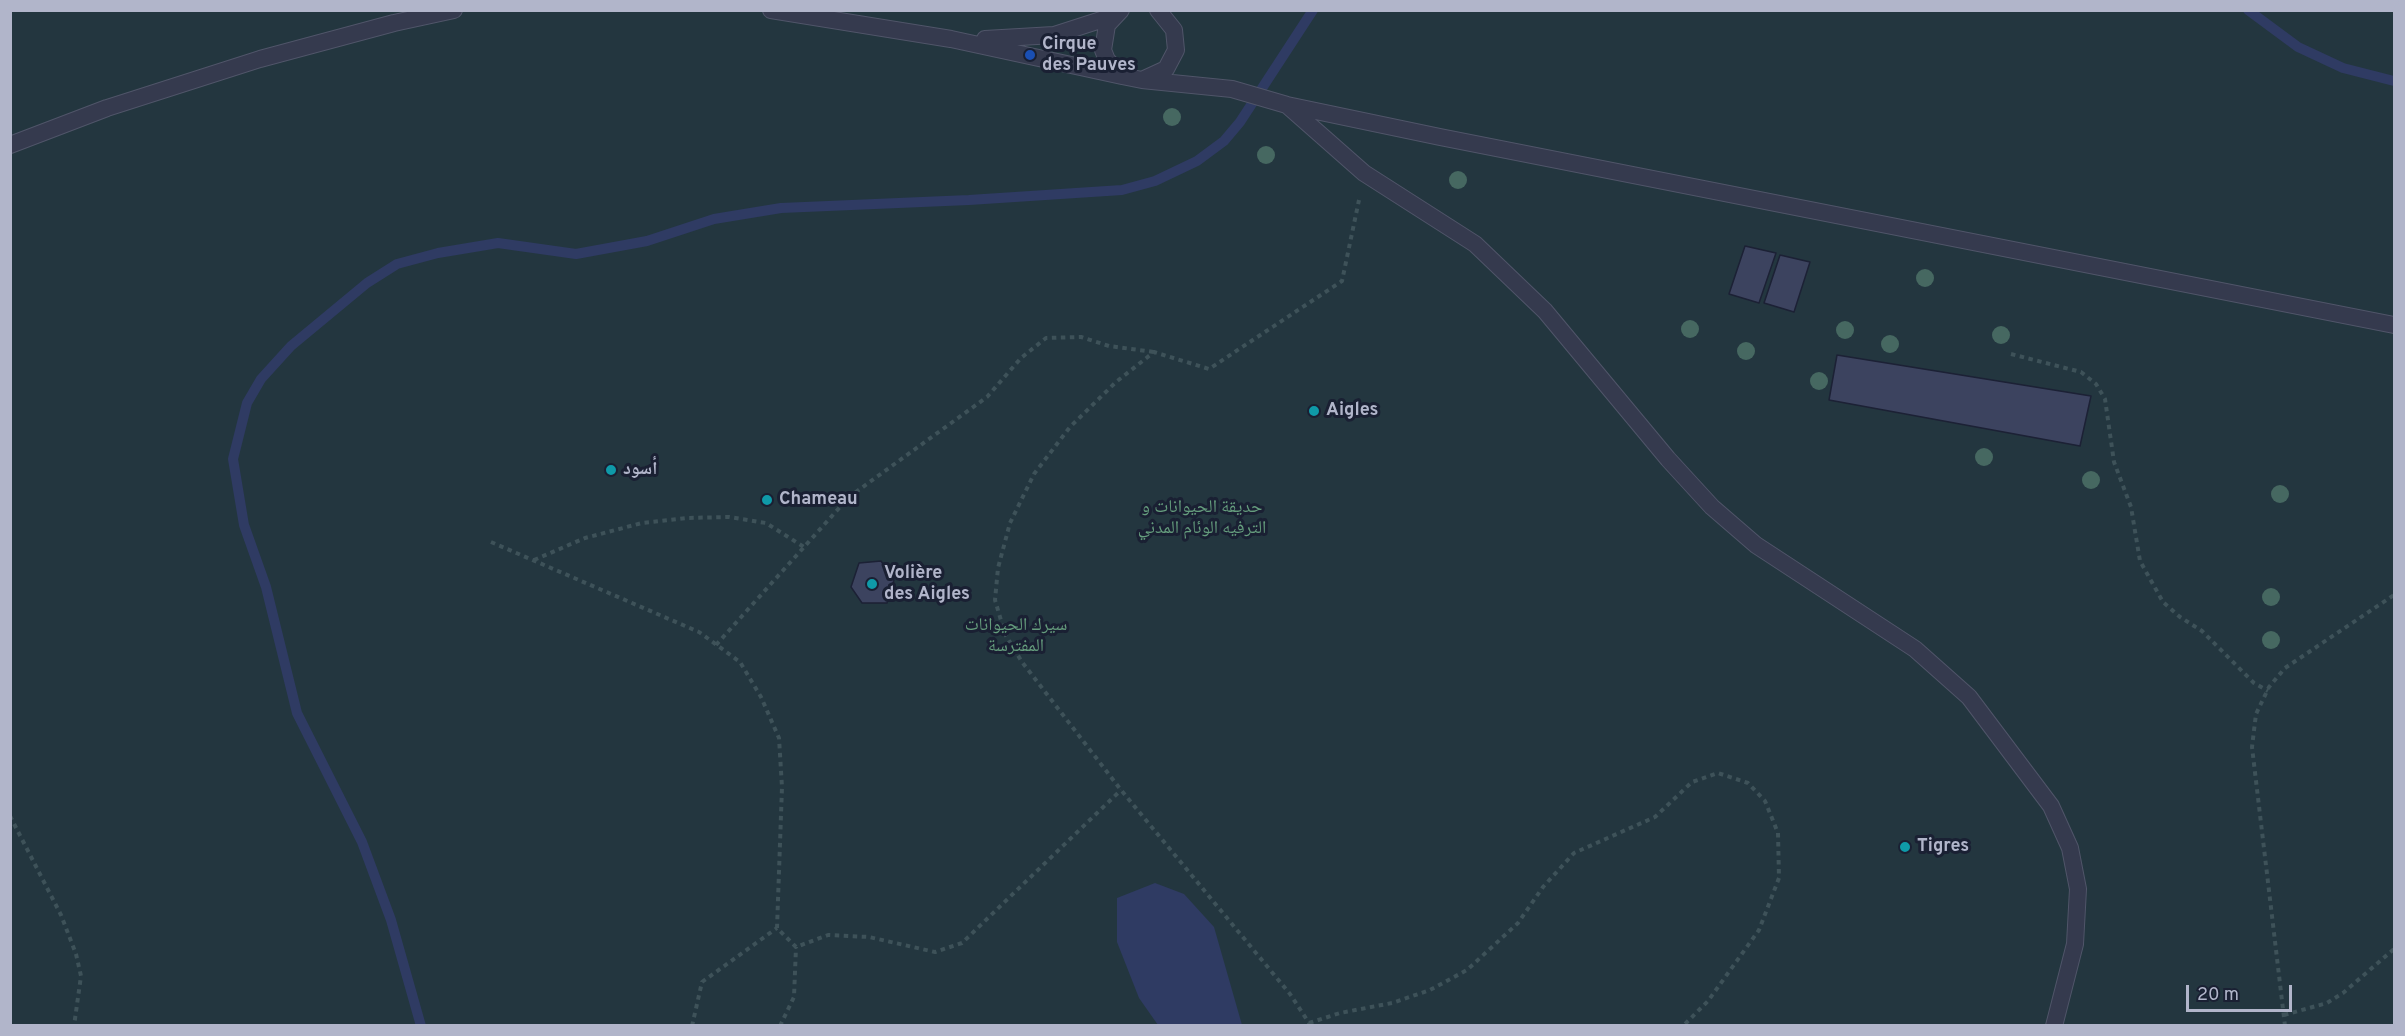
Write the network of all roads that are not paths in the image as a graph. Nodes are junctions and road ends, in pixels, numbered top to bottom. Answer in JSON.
{"nodes":[{"id":1,"x":454,"y":10,"type":"edge"},
{"id":2,"x":771,"y":10,"type":"edge"},
{"id":3,"x":1117,"y":13,"type":"edge"},
{"id":4,"x":1167,"y":13,"type":"edge"},
{"id":5,"x":951,"y":39,"type":"junction"},
{"id":6,"x":1122,"y":76,"type":"junction"},
{"id":7,"x":1142,"y":80,"type":"junction"},
{"id":8,"x":1287,"y":105,"type":"junction"},
{"id":9,"x":10,"y":145,"type":"edge"},
{"id":10,"x":2394,"y":325,"type":"edge"},
{"id":11,"x":2054,"y":1026,"type":"edge"}],
"edges":[{"from":1,"to":9,"type":"lane"},
{"from":2,"to":5,"type":"lane"},
{"from":3,"to":5,"type":"lane"},
{"from":3,"to":6,"type":"lane"},
{"from":4,"to":7,"type":"lane"},
{"from":5,"to":6,"type":"lane"},
{"from":6,"to":7,"type":"lane"},
{"from":7,"to":8,"type":"lane"},
{"from":8,"to":10,"type":"lane"},
{"from":8,"to":11,"type":"lane"}]}
